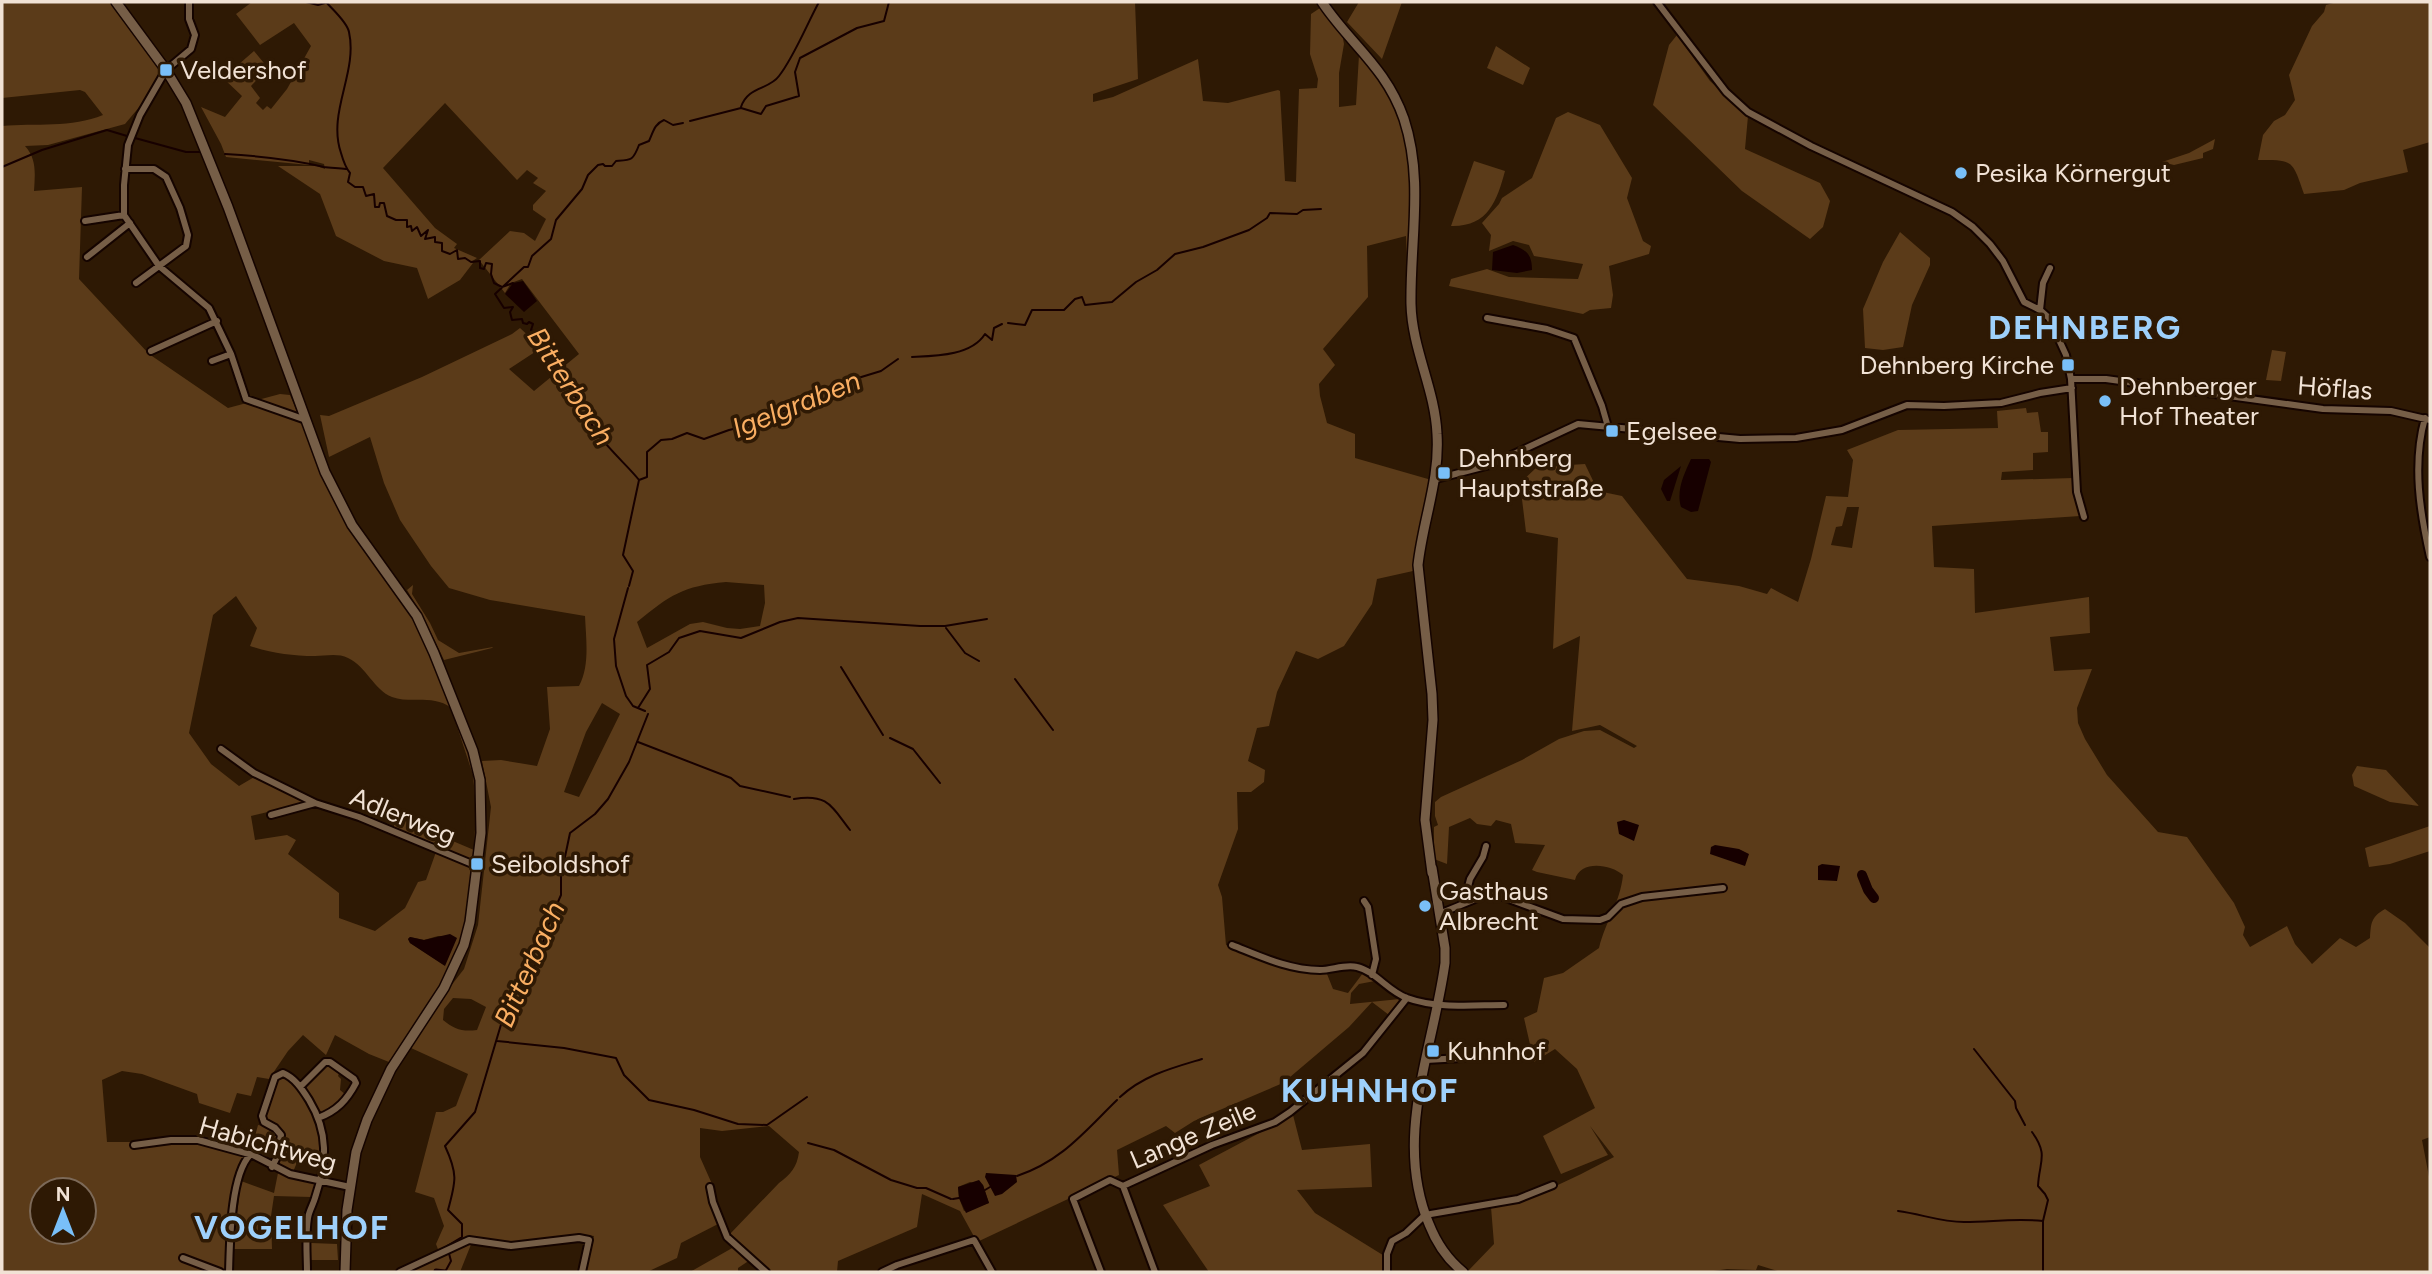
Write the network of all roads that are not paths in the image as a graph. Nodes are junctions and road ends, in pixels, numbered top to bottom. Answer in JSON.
{"nodes":[{"id":1,"x":116,"y":2,"type":"edge"},
{"id":2,"x":189,"y":2,"type":"edge"},
{"id":3,"x":1322,"y":2,"type":"edge"},
{"id":4,"x":1657,"y":2,"type":"edge"},
{"id":5,"x":166,"y":70,"type":"junction"},
{"id":6,"x":125,"y":169,"type":"junction"},
{"id":7,"x":124,"y":215,"type":"junction"},
{"id":8,"x":85,"y":221,"type":"dead end"},
{"id":9,"x":131,"y":223,"type":"junction"},
{"id":10,"x":87,"y":257,"type":"dead end"},
{"id":11,"x":159,"y":267,"type":"junction"},
{"id":12,"x":2050,"y":268,"type":"dead end"},
{"id":13,"x":136,"y":283,"type":"dead end"},
{"id":14,"x":2040,"y":310,"type":"junction"},
{"id":15,"x":1487,"y":318,"type":"dead end"},
{"id":16,"x":217,"y":321,"type":"junction"},
{"id":17,"x":151,"y":351,"type":"dead end"},
{"id":18,"x":231,"y":354,"type":"junction"},
{"id":19,"x":212,"y":361,"type":"dead end"},
{"id":20,"x":2071,"y":379,"type":"junction"},
{"id":21,"x":2072,"y":388,"type":"junction"},
{"id":22,"x":2428,"y":419,"type":"edge"},
{"id":23,"x":306,"y":421,"type":"junction"},
{"id":24,"x":1608,"y":428,"type":"junction"},
{"id":25,"x":1436,"y":479,"type":"junction"},
{"id":26,"x":2084,"y":517,"type":"dead end"},
{"id":27,"x":2430,"y":557,"type":"edge"},
{"id":28,"x":221,"y":749,"type":"dead end"},
{"id":29,"x":1427,"y":796,"type":"junction"},
{"id":30,"x":315,"y":803,"type":"junction"},
{"id":31,"x":271,"y":815,"type":"dead end"},
{"id":32,"x":1486,"y":846,"type":"dead end"},
{"id":33,"x":477,"y":866,"type":"junction"},
{"id":34,"x":1432,"y":873,"type":"junction"},
{"id":35,"x":1723,"y":888,"type":"dead end"},
{"id":36,"x":1364,"y":901,"type":"dead end"},
{"id":37,"x":1464,"y":903,"type":"junction"},
{"id":38,"x":1439,"y":914,"type":"junction"},
{"id":39,"x":1232,"y":945,"type":"dead end"},
{"id":40,"x":1371,"y":975,"type":"junction"},
{"id":41,"x":1407,"y":999,"type":"junction"},
{"id":42,"x":1438,"y":1004,"type":"junction"},
{"id":43,"x":1504,"y":1005,"type":"dead end"},
{"id":44,"x":1498,"y":1049,"type":"dead end"},
{"id":45,"x":1426,"y":1060,"type":"junction"},
{"id":46,"x":300,"y":1087,"type":"junction"},
{"id":47,"x":318,"y":1118,"type":"junction"},
{"id":48,"x":134,"y":1145,"type":"dead end"},
{"id":49,"x":250,"y":1155,"type":"junction"},
{"id":50,"x":272,"y":1167,"type":"junction"},
{"id":51,"x":319,"y":1180,"type":"junction"},
{"id":52,"x":1553,"y":1185,"type":"dead end"},
{"id":53,"x":1123,"y":1186,"type":"junction"},
{"id":54,"x":350,"y":1187,"type":"junction"},
{"id":55,"x":710,"y":1187,"type":"dead end"},
{"id":56,"x":1425,"y":1215,"type":"junction"},
{"id":57,"x":183,"y":1258,"type":"dead end"},
{"id":58,"x":344,"y":1265,"type":"edge"},
{"id":59,"x":220,"y":1272,"type":"edge"},
{"id":60,"x":229,"y":1272,"type":"edge"},
{"id":61,"x":307,"y":1272,"type":"edge"},
{"id":62,"x":400,"y":1272,"type":"edge"},
{"id":63,"x":582,"y":1272,"type":"edge"},
{"id":64,"x":766,"y":1272,"type":"edge"},
{"id":65,"x":882,"y":1272,"type":"edge"},
{"id":66,"x":992,"y":1272,"type":"edge"},
{"id":67,"x":1101,"y":1272,"type":"edge"},
{"id":68,"x":1155,"y":1272,"type":"edge"},
{"id":69,"x":1387,"y":1272,"type":"edge"},
{"id":70,"x":1463,"y":1272,"type":"edge"}],
"edges":[{"from":1,"to":5,"type":"street"},
{"from":2,"to":5,"type":"street"},
{"from":3,"to":25,"type":"street"},
{"from":4,"to":14,"type":"street"},
{"from":5,"to":6,"type":"street"},
{"from":5,"to":23,"type":"street"},
{"from":6,"to":7,"type":"street"},
{"from":6,"to":11,"type":"street"},
{"from":7,"to":8,"type":"street"},
{"from":7,"to":9,"type":"street"},
{"from":9,"to":10,"type":"street"},
{"from":9,"to":11,"type":"street"},
{"from":11,"to":13,"type":"street"},
{"from":11,"to":16,"type":"street"},
{"from":12,"to":14,"type":"street"},
{"from":14,"to":20,"type":"street"},
{"from":15,"to":24,"type":"street"},
{"from":16,"to":17,"type":"street"},
{"from":16,"to":18,"type":"street"},
{"from":18,"to":19,"type":"street"},
{"from":18,"to":23,"type":"street"},
{"from":20,"to":21,"type":"street"},
{"from":20,"to":22,"type":"street","name":"Höflas"},
{"from":21,"to":24,"type":"street"},
{"from":21,"to":26,"type":"street"},
{"from":22,"to":27,"type":"street"},
{"from":23,"to":33,"type":"street"},
{"from":24,"to":25,"type":"street"},
{"from":25,"to":29,"type":"street"},
{"from":28,"to":30,"type":"street","name":"Adlerweg"},
{"from":29,"to":34,"type":"street"},
{"from":29,"to":34,"type":"street"},
{"from":30,"to":31,"type":"street","name":"Adlerweg"},
{"from":30,"to":33,"type":"street","name":"Adlerweg"},
{"from":32,"to":37,"type":"street"},
{"from":33,"to":54,"type":"street"},
{"from":34,"to":38,"type":"street"},
{"from":35,"to":37,"type":"street"},
{"from":36,"to":40,"type":"street"},
{"from":37,"to":38,"type":"street"},
{"from":38,"to":42,"type":"street"},
{"from":39,"to":40,"type":"street"},
{"from":40,"to":41,"type":"street"},
{"from":41,"to":42,"type":"street"},
{"from":41,"to":53,"type":"street","name":"Lange Zeile"},
{"from":42,"to":43,"type":"street"},
{"from":42,"to":45,"type":"street"},
{"from":44,"to":45,"type":"street"},
{"from":45,"to":56,"type":"street"},
{"from":46,"to":47,"type":"street"},
{"from":46,"to":47,"type":"street"},
{"from":46,"to":50,"type":"street"},
{"from":47,"to":51,"type":"street"},
{"from":48,"to":49,"type":"street","name":"Habichtweg"},
{"from":49,"to":50,"type":"street","name":"Habichtweg"},
{"from":49,"to":60,"type":"street"},
{"from":50,"to":51,"type":"street","name":"Habichtweg"},
{"from":51,"to":54,"type":"street","name":"Habichtweg"},
{"from":51,"to":61,"type":"street"},
{"from":52,"to":56,"type":"street"},
{"from":53,"to":67,"type":"street","name":"Lange Zeile"},
{"from":53,"to":68,"type":"street"},
{"from":54,"to":58,"type":"street"},
{"from":55,"to":64,"type":"street"},
{"from":56,"to":69,"type":"street"},
{"from":56,"to":70,"type":"street"},
{"from":57,"to":59,"type":"street"},
{"from":62,"to":63,"type":"street"},
{"from":65,"to":66,"type":"street"}]}
